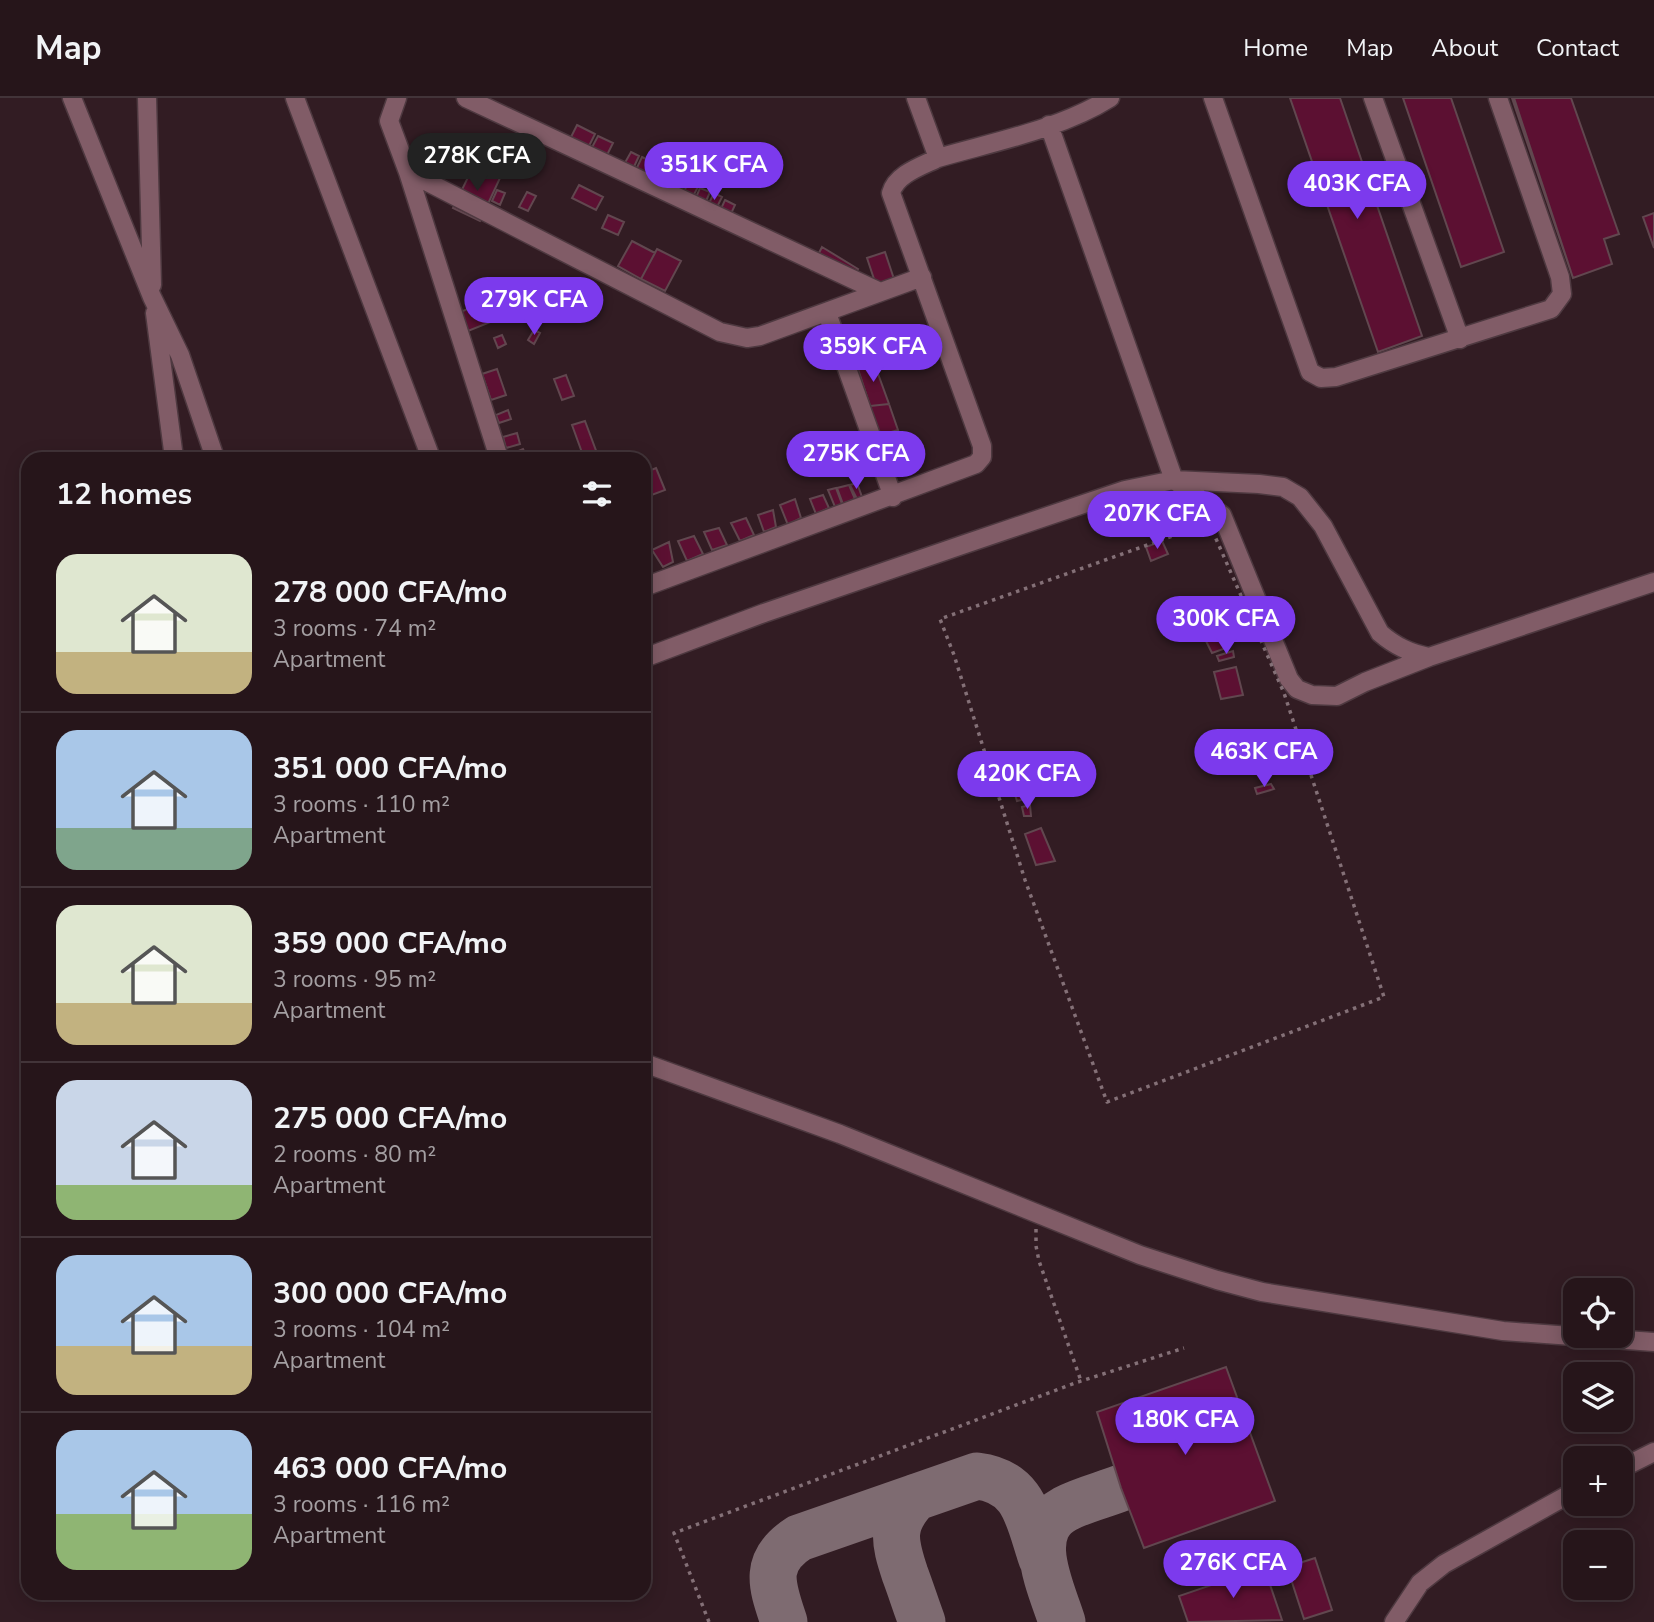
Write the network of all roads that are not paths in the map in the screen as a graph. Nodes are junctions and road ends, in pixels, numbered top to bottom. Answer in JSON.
{"nodes":[{"id":1,"x":72,"y":98,"type":"edge"},
{"id":2,"x":147,"y":98,"type":"edge"},
{"id":3,"x":295,"y":98,"type":"edge"},
{"id":4,"x":397,"y":98,"type":"edge"},
{"id":5,"x":466,"y":98,"type":"edge"},
{"id":6,"x":916,"y":98,"type":"edge"},
{"id":7,"x":1110,"y":98,"type":"edge"},
{"id":8,"x":1213,"y":98,"type":"edge"},
{"id":9,"x":1373,"y":98,"type":"edge"},
{"id":10,"x":1498,"y":98,"type":"edge"},
{"id":11,"x":1049,"y":125,"type":"junction"},
{"id":12,"x":938,"y":158,"type":"junction"},
{"id":13,"x":408,"y":172,"type":"junction"},
{"id":14,"x":922,"y":277,"type":"junction"},
{"id":15,"x":880,"y":292,"type":"junction"},
{"id":16,"x":152,"y":296,"type":"junction"},
{"id":17,"x":827,"y":313,"type":"junction"},
{"id":18,"x":1460,"y":339,"type":"junction"},
{"id":19,"x":173,"y":452,"type":"edge"},
{"id":20,"x":213,"y":452,"type":"edge"},
{"id":21,"x":429,"y":452,"type":"edge"},
{"id":22,"x":497,"y":452,"type":"edge"},
{"id":23,"x":1174,"y":480,"type":"junction"},
{"id":24,"x":893,"y":497,"type":"junction"},
{"id":25,"x":1654,"y":582,"type":"edge"},
{"id":26,"x":651,"y":584,"type":"edge"},
{"id":27,"x":651,"y":655,"type":"edge"},
{"id":28,"x":1429,"y":657,"type":"junction"},
{"id":29,"x":651,"y":1066,"type":"edge"},
{"id":30,"x":1654,"y":1342,"type":"edge"},
{"id":31,"x":1654,"y":1452,"type":"edge"},
{"id":32,"x":1633,"y":1462,"type":"edge"},
{"id":33,"x":1563,"y":1498,"type":"edge"},
{"id":34,"x":1394,"y":1622,"type":"edge"}],
"edges":[{"from":1,"to":16,"type":"lane"},
{"from":2,"to":16,"type":"lane"},
{"from":3,"to":21,"type":"lane"},
{"from":4,"to":13,"type":"lane"},
{"from":5,"to":15,"type":"lane"},
{"from":6,"to":12,"type":"lane"},
{"from":7,"to":11,"type":"lane"},
{"from":8,"to":18,"type":"lane"},
{"from":9,"to":18,"type":"lane"},
{"from":10,"to":18,"type":"lane"},
{"from":11,"to":12,"type":"lane"},
{"from":11,"to":23,"type":"lane"},
{"from":12,"to":14,"type":"lane"},
{"from":13,"to":17,"type":"lane"},
{"from":13,"to":22,"type":"lane"},
{"from":14,"to":15,"type":"lane"},
{"from":14,"to":24,"type":"lane"},
{"from":15,"to":17,"type":"lane"},
{"from":16,"to":19,"type":"lane"},
{"from":16,"to":20,"type":"lane"},
{"from":17,"to":24,"type":"lane"},
{"from":23,"to":27,"type":"lane"},
{"from":23,"to":28,"type":"lane"},
{"from":23,"to":28,"type":"lane"},
{"from":24,"to":26,"type":"lane"},
{"from":25,"to":28,"type":"lane"},
{"from":29,"to":30,"type":"lane"},
{"from":31,"to":32,"type":"lane"},
{"from":33,"to":34,"type":"lane"}]}
